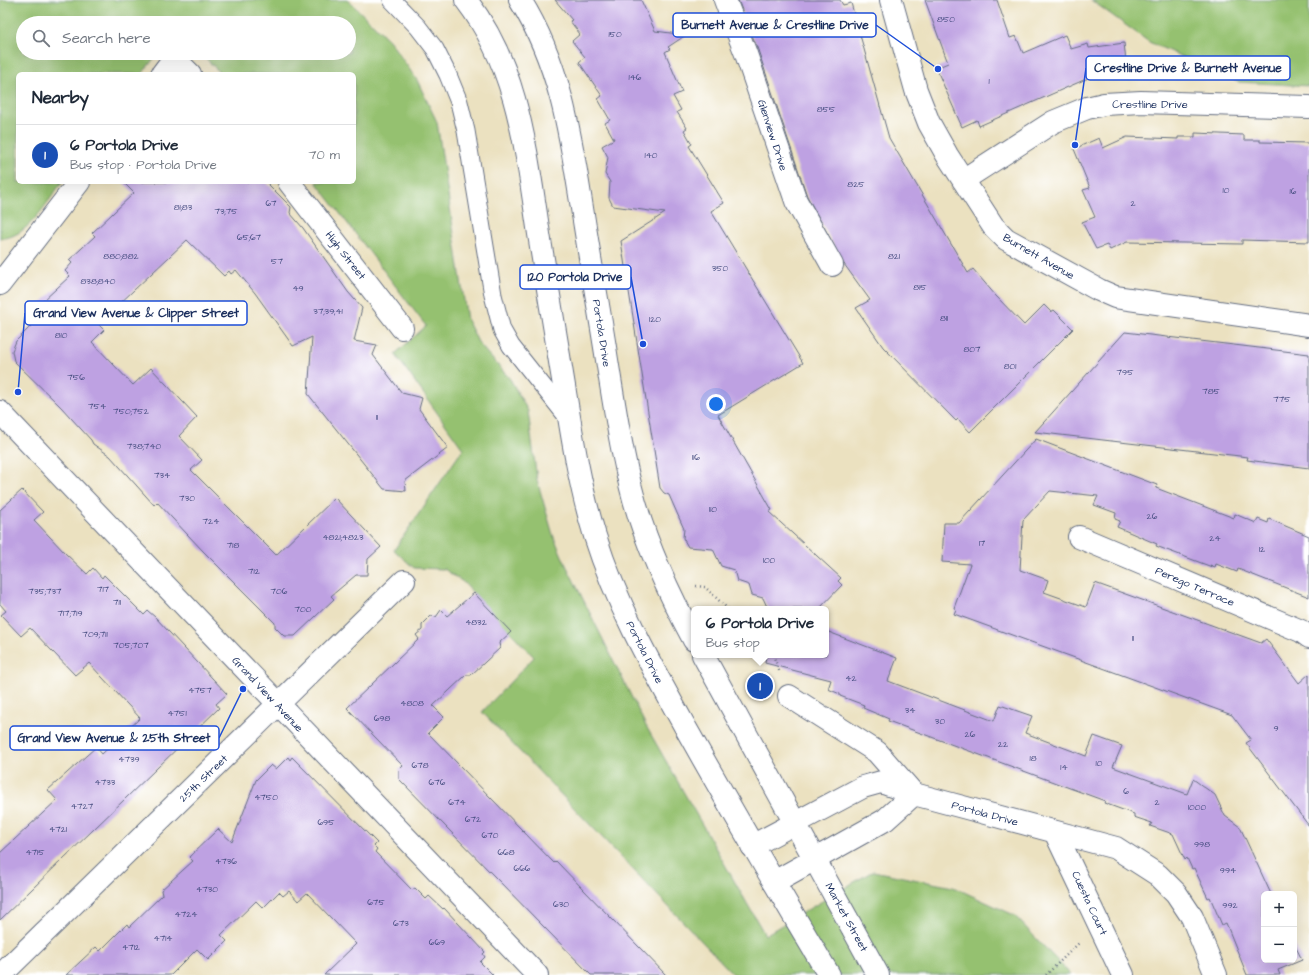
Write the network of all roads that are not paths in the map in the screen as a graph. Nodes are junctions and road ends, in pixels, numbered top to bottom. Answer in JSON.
{"nodes":[{"id":1,"x":392,"y":0,"type":"edge"},
{"id":2,"x":466,"y":0,"type":"edge"},
{"id":3,"x":520,"y":0,"type":"edge"},
{"id":4,"x":725,"y":0,"type":"edge"},
{"id":5,"x":891,"y":0,"type":"edge"},
{"id":6,"x":168,"y":66,"type":"edge"},
{"id":7,"x":184,"y":72,"type":"edge"},
{"id":8,"x":1309,"y":108,"type":"edge"},
{"id":9,"x":963,"y":180,"type":"junction"},
{"id":10,"x":77,"y":184,"type":"edge"},
{"id":11,"x":291,"y":184,"type":"edge"},
{"id":12,"x":832,"y":266,"type":"dead end"},
{"id":13,"x":0,"y":284,"type":"edge"},
{"id":14,"x":1309,"y":325,"type":"edge"},
{"id":15,"x":402,"y":328,"type":"dead end"},
{"id":16,"x":0,"y":412,"type":"edge"},
{"id":17,"x":569,"y":419,"type":"junction"},
{"id":18,"x":1079,"y":537,"type":"dead end"},
{"id":19,"x":404,"y":581,"type":"dead end"},
{"id":20,"x":691,"y":634,"type":"edge"},
{"id":21,"x":1309,"y":637,"type":"edge"},
{"id":22,"x":704,"y":658,"type":"edge"},
{"id":23,"x":789,"y":696,"type":"dead end"},
{"id":24,"x":278,"y":704,"type":"junction"},
{"id":25,"x":914,"y":794,"type":"junction"},
{"id":26,"x":795,"y":823,"type":"junction"},
{"id":27,"x":1055,"y":832,"type":"junction"},
{"id":28,"x":752,"y":846,"type":"junction"},
{"id":29,"x":815,"y":859,"type":"junction"},
{"id":30,"x":774,"y":882,"type":"junction"},
{"id":31,"x":1,"y":975,"type":"edge"},
{"id":32,"x":537,"y":975,"type":"edge"},
{"id":33,"x":829,"y":975,"type":"edge"},
{"id":34,"x":878,"y":975,"type":"edge"},
{"id":35,"x":1123,"y":975,"type":"edge"},
{"id":36,"x":1216,"y":975,"type":"edge"}],
"edges":[{"from":1,"to":17,"type":"lane","name":"Portola Drive"},
{"from":2,"to":17,"type":"street","name":"Portola Drive"},
{"from":3,"to":20,"type":"street","name":"Portola Drive"},
{"from":4,"to":12,"type":"street","name":"Glenview Drive"},
{"from":5,"to":9,"type":"street","name":"Burnett Avenue"},
{"from":6,"to":7,"type":"street"},
{"from":8,"to":9,"type":"street","name":"Crestline Drive"},
{"from":9,"to":14,"type":"street","name":"Burnett Avenue"},
{"from":10,"to":13,"type":"street"},
{"from":11,"to":15,"type":"street","name":"High Street"},
{"from":16,"to":24,"type":"street","name":"Grand View Avenue"},
{"from":17,"to":28,"type":"street","name":"Portola Drive"},
{"from":18,"to":21,"type":"street","name":"Perego Terrace"},
{"from":19,"to":24,"type":"street","name":"25th Street"},
{"from":22,"to":26,"type":"street"},
{"from":23,"to":25,"type":"street"},
{"from":24,"to":31,"type":"street","name":"25th Street"},
{"from":24,"to":32,"type":"street","name":"Grand View Avenue"},
{"from":25,"to":26,"type":"street","name":"Portola Drive"},
{"from":25,"to":27,"type":"street","name":"Portola Drive"},
{"from":25,"to":29,"type":"street"},
{"from":26,"to":28,"type":"street","name":"Portola Drive"},
{"from":26,"to":29,"type":"street"},
{"from":27,"to":35,"type":"street","name":"Cuesta Court"},
{"from":27,"to":36,"type":"street","name":"Portola Drive"},
{"from":28,"to":30,"type":"street","name":"Portola Drive"},
{"from":29,"to":30,"type":"street"},
{"from":29,"to":34,"type":"street","name":"Market Street"},
{"from":30,"to":33,"type":"street"}]}
